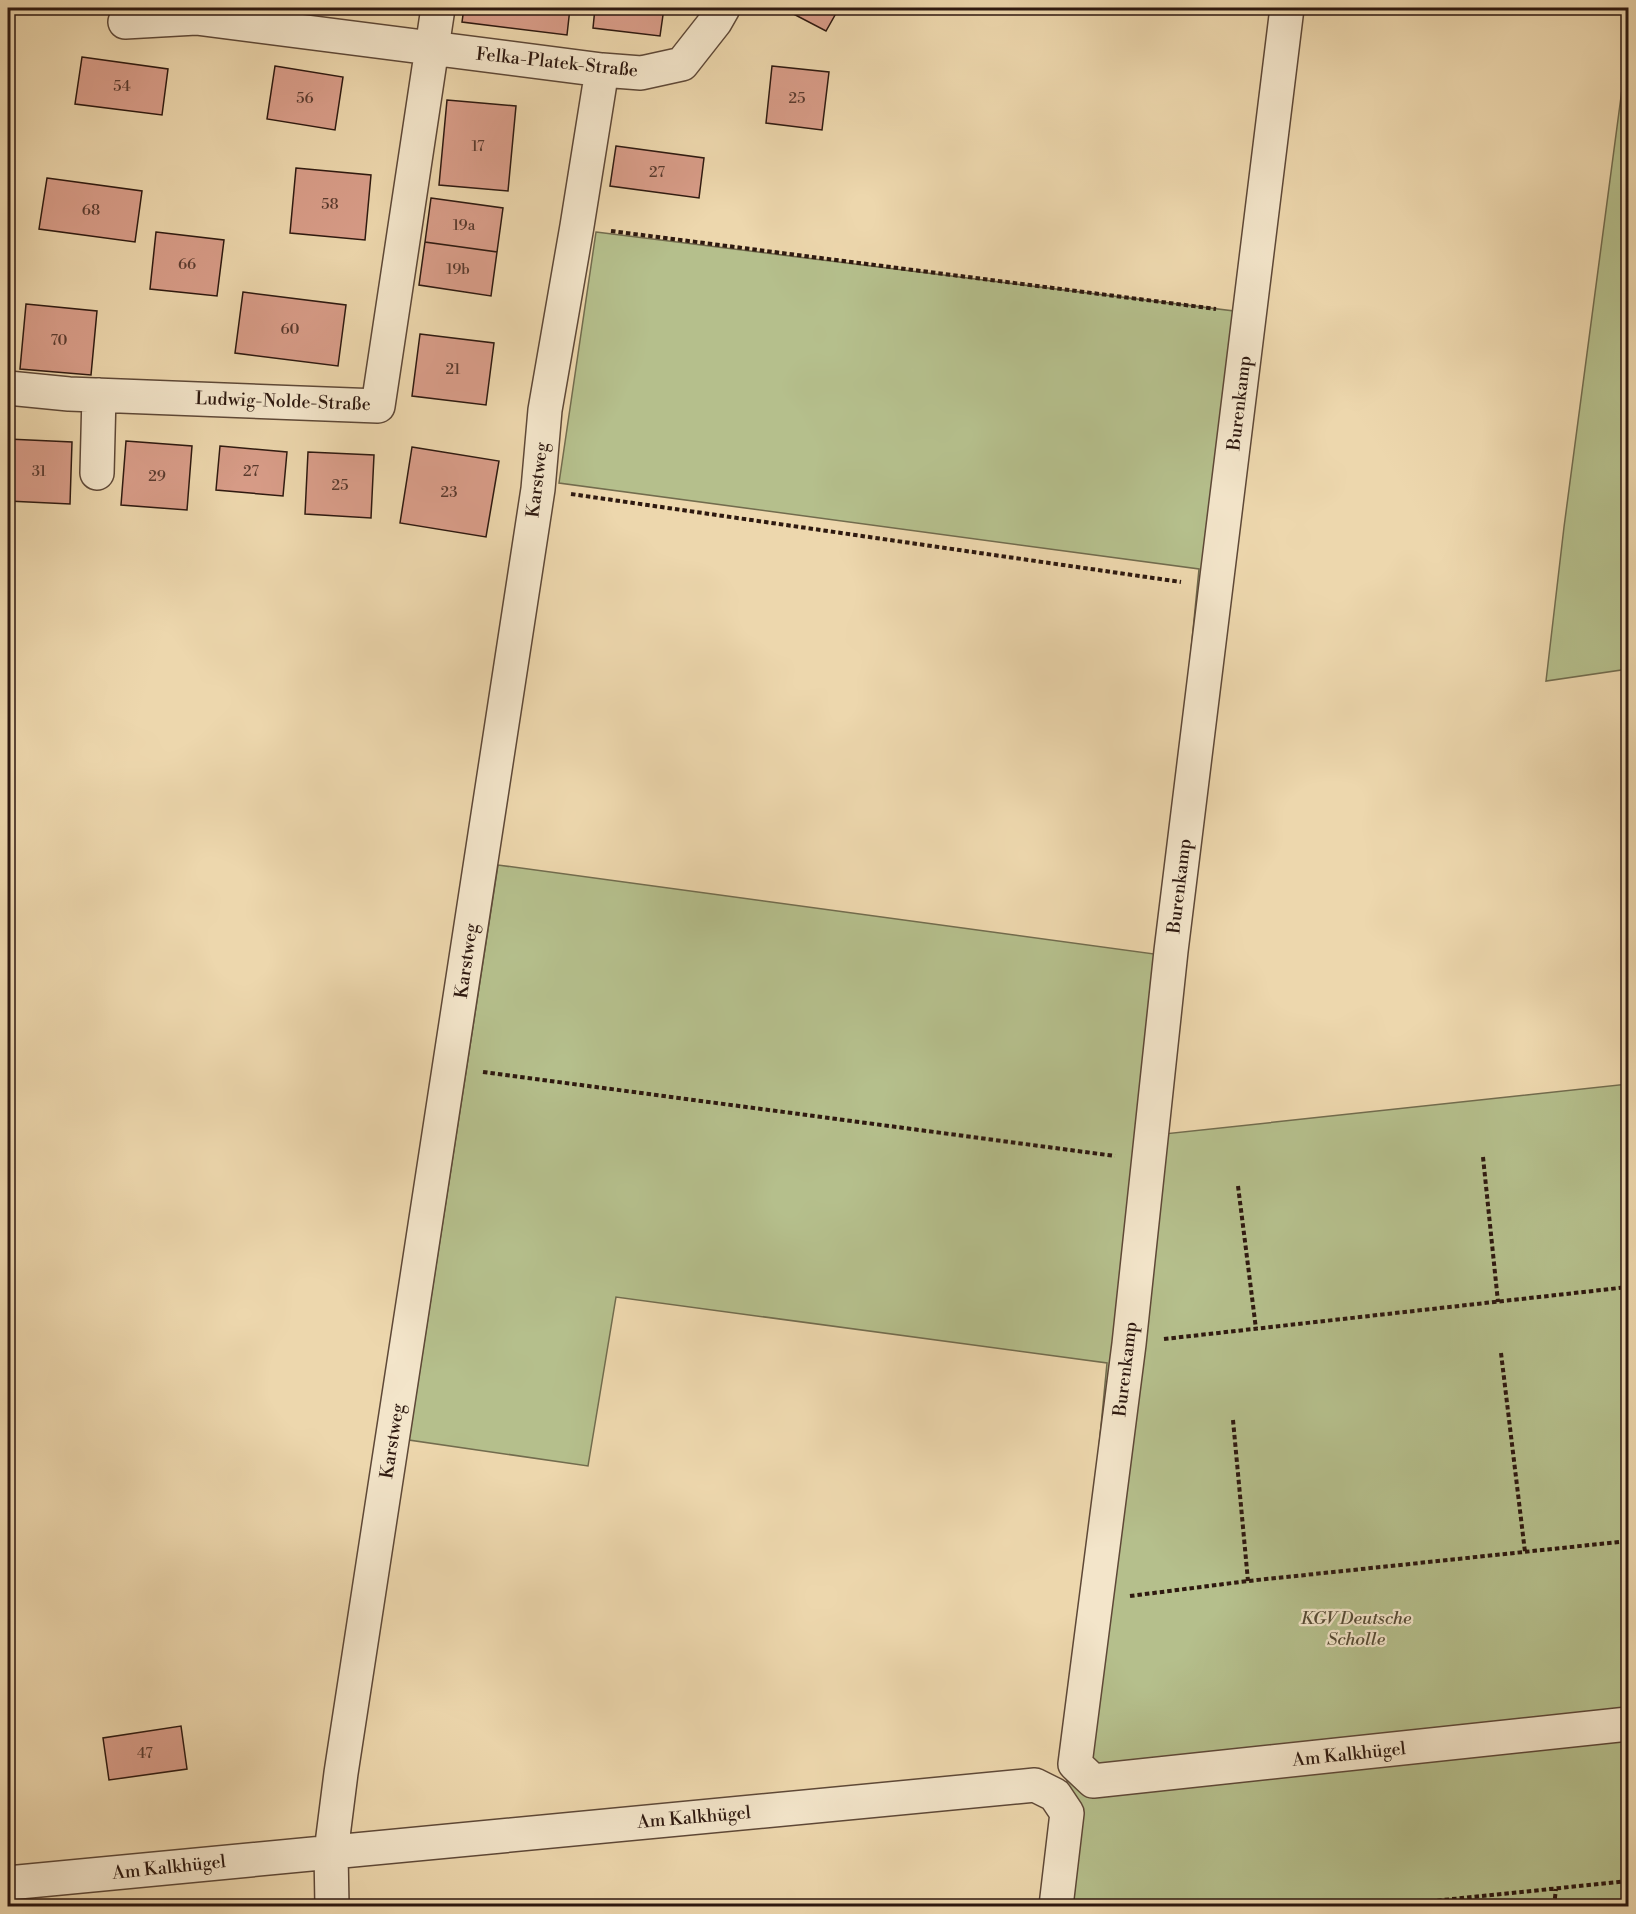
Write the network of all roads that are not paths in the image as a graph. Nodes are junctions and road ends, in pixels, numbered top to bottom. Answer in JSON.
{"nodes":[{"id":1,"x":438,"y":8,"type":"edge"},
{"id":2,"x":723,"y":8,"type":"edge"},
{"id":3,"x":1287,"y":8,"type":"edge"},
{"id":4,"x":125,"y":22,"type":"dead end"},
{"id":5,"x":433,"y":48,"type":"junction"},
{"id":6,"x":602,"y":70,"type":"junction"},
{"id":7,"x":8,"y":388,"type":"edge"},
{"id":8,"x":99,"y":395,"type":"junction"},
{"id":9,"x":97,"y":473,"type":"dead end"},
{"id":10,"x":1629,"y":1724,"type":"edge"},
{"id":11,"x":1075,"y":1764,"type":"joint"},
{"id":12,"x":331,"y":1852,"type":"junction"},
{"id":13,"x":8,"y":1883,"type":"edge"},
{"id":14,"x":332,"y":1906,"type":"edge"},
{"id":15,"x":1056,"y":1906,"type":"edge"}],
"edges":[{"from":1,"to":5,"type":"street","name":"Ludwig-Nolde-Straße"},
{"from":2,"to":6,"type":"street","name":"Felka-Platek-Straße"},
{"from":3,"to":11,"type":"street","name":"Burenkamp"},
{"from":4,"to":5,"type":"street"},
{"from":5,"to":6,"type":"street","name":"Felka-Platek-Straße"},
{"from":5,"to":8,"type":"street","name":"Ludwig-Nolde-Straße"},
{"from":6,"to":12,"type":"street","name":"Karstweg"},
{"from":7,"to":8,"type":"street","name":"Ludwig-Nolde-Straße"},
{"from":8,"to":9,"type":"street"},
{"from":10,"to":11,"type":"street","name":"Am Kalkhügel"},
{"from":12,"to":13,"type":"street","name":"Am Kalkhügel"},
{"from":12,"to":14,"type":"street"},
{"from":12,"to":15,"type":"street","name":"Am Kalkhügel"}]}
